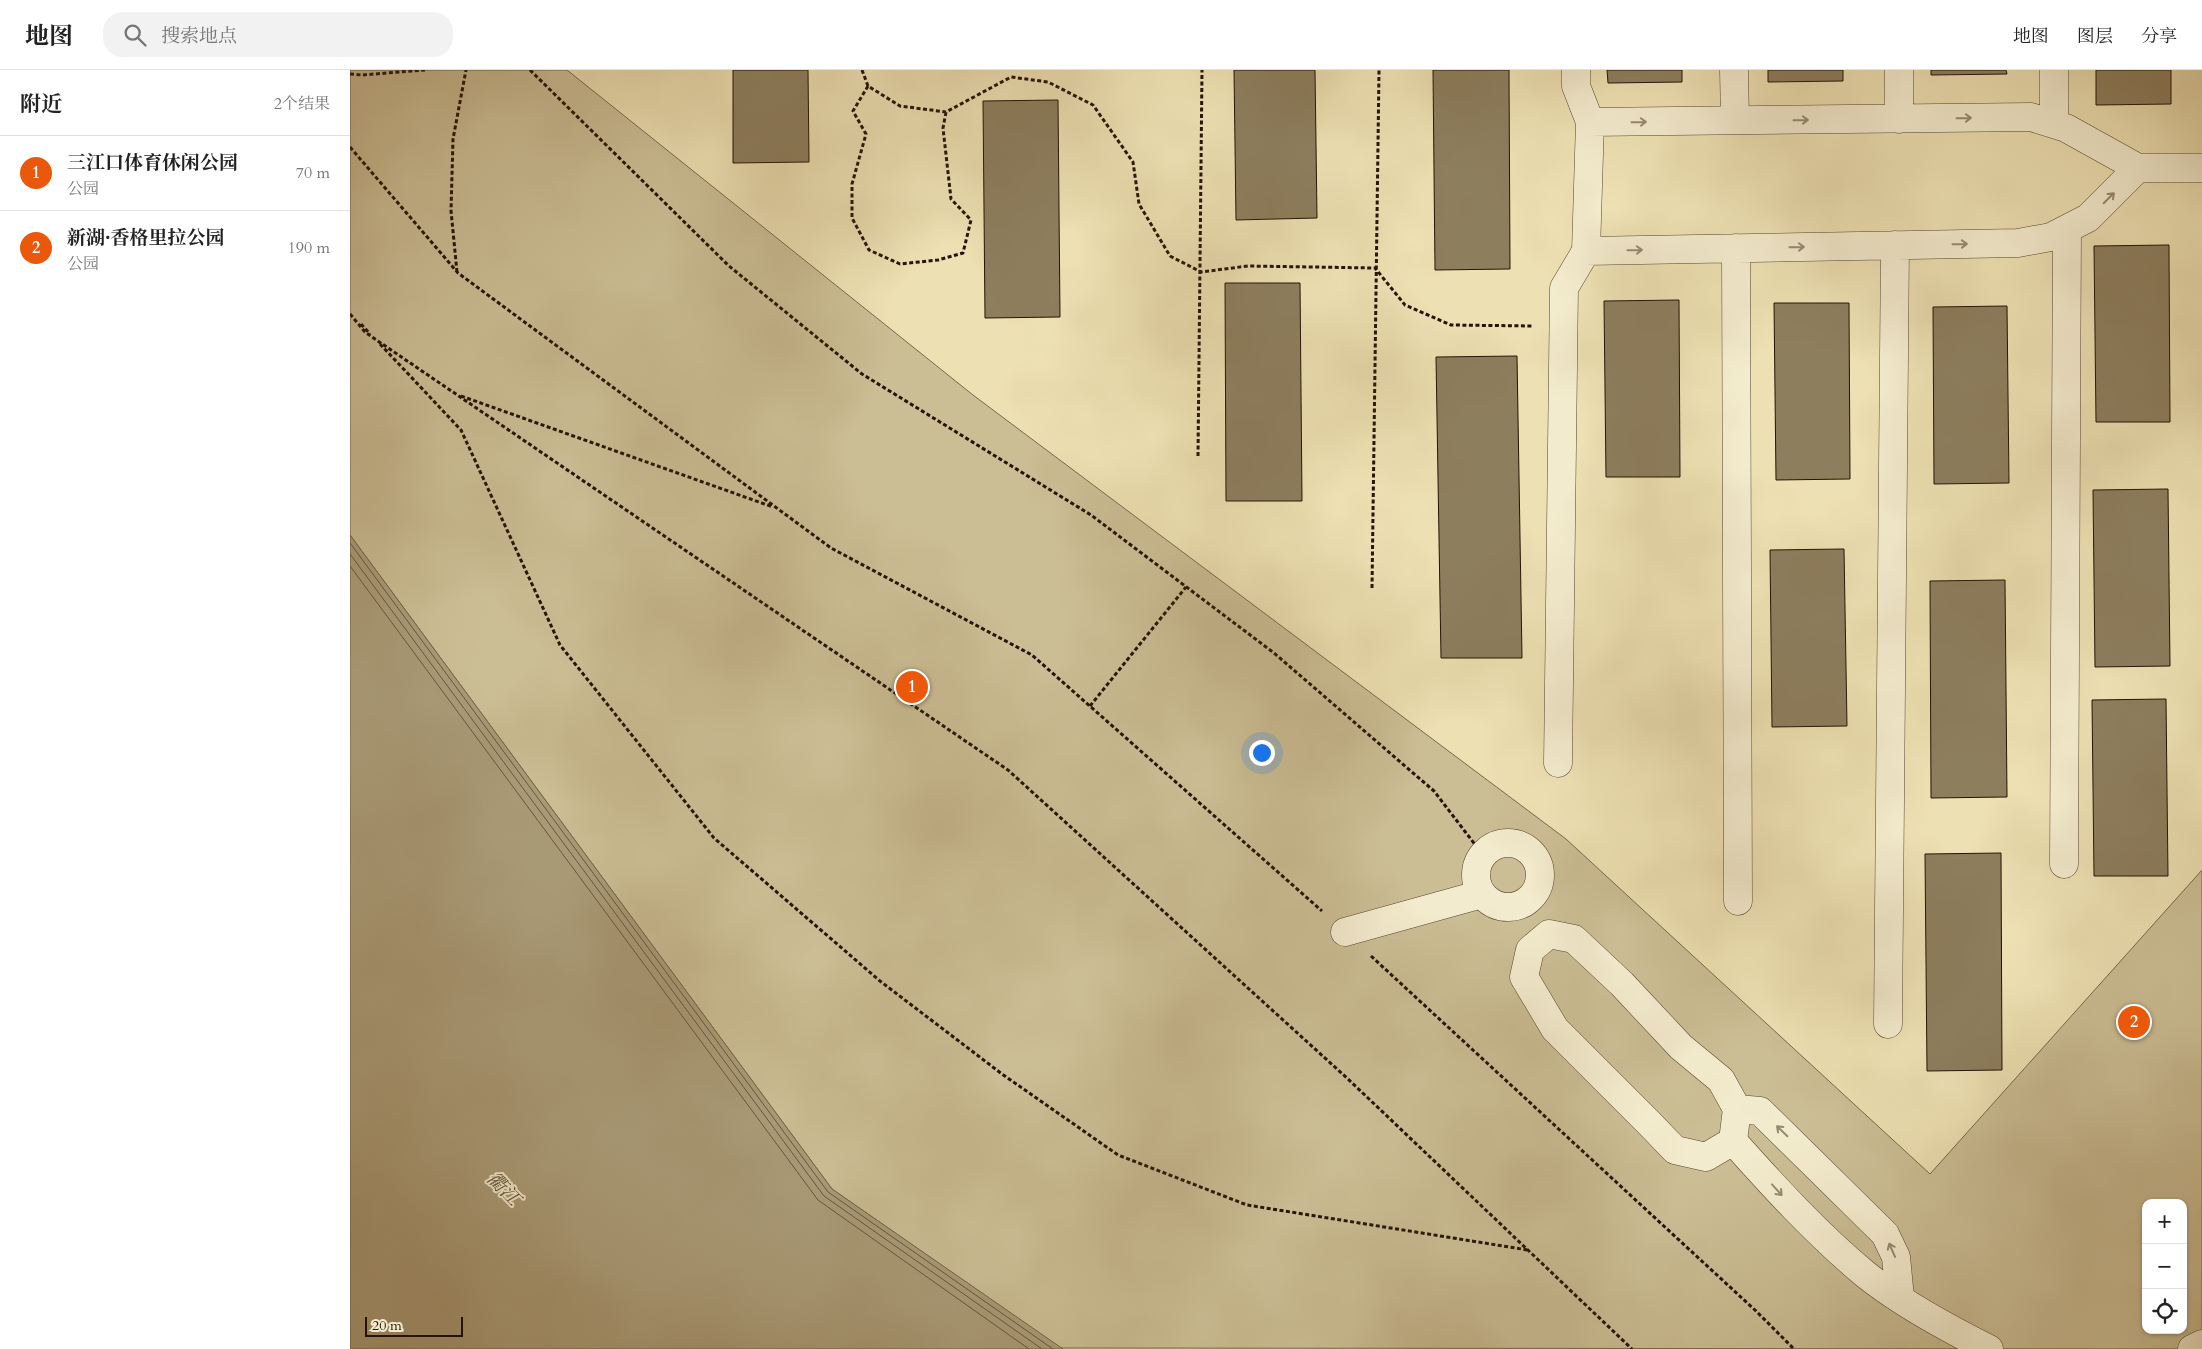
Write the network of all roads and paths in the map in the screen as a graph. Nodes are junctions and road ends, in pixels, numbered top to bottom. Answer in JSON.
{"nodes":[{"id":1,"x":425,"y":70,"type":"edge"},
{"id":2,"x":466,"y":70,"type":"edge"},
{"id":3,"x":530,"y":70,"type":"edge"},
{"id":4,"x":862,"y":70,"type":"edge"},
{"id":5,"x":1202,"y":70,"type":"edge"},
{"id":6,"x":1379,"y":70,"type":"edge"},
{"id":7,"x":1576,"y":70,"type":"edge"},
{"id":8,"x":1734,"y":70,"type":"edge"},
{"id":9,"x":1899,"y":70,"type":"edge"},
{"id":10,"x":2054,"y":70,"type":"edge"},
{"id":11,"x":350,"y":74,"type":"edge"},
{"id":12,"x":868,"y":86,"type":"junction"},
{"id":13,"x":946,"y":112,"type":"junction"},
{"id":14,"x":1899,"y":118,"type":"junction"},
{"id":15,"x":1735,"y":120,"type":"junction"},
{"id":16,"x":1590,"y":122,"type":"junction"},
{"id":17,"x":2054,"y":124,"type":"junction"},
{"id":18,"x":350,"y":147,"type":"edge"},
{"id":19,"x":2138,"y":168,"type":"junction"},
{"id":20,"x":2202,"y":168,"type":"edge"},
{"id":21,"x":2067,"y":229,"type":"junction"},
{"id":22,"x":1895,"y":245,"type":"junction"},
{"id":23,"x":1736,"y":248,"type":"junction"},
{"id":24,"x":1586,"y":251,"type":"junction"},
{"id":25,"x":1375,"y":268,"type":"junction"},
{"id":26,"x":1200,"y":272,"type":"junction"},
{"id":27,"x":458,"y":273,"type":"junction"},
{"id":28,"x":350,"y":314,"type":"edge"},
{"id":29,"x":1563,"y":326,"type":"junction"},
{"id":30,"x":375,"y":339,"type":"junction"},
{"id":31,"x":455,"y":394,"type":"junction"},
{"id":32,"x":1198,"y":456,"type":"dead end"},
{"id":33,"x":778,"y":509,"type":"junction"},
{"id":34,"x":1186,"y":587,"type":"junction"},
{"id":35,"x":1372,"y":588,"type":"dead end"},
{"id":36,"x":1090,"y":706,"type":"junction"},
{"id":37,"x":1558,"y":763,"type":"dead end"},
{"id":38,"x":1483,"y":854,"type":"junction"},
{"id":39,"x":2064,"y":864,"type":"dead end"},
{"id":40,"x":1482,"y":894,"type":"junction"},
{"id":41,"x":1738,"y":901,"type":"dead end"},
{"id":42,"x":1521,"y":905,"type":"junction"},
{"id":43,"x":1345,"y":932,"type":"junction"},
{"id":44,"x":1549,"y":934,"type":"junction"},
{"id":45,"x":1888,"y":1024,"type":"dead end"},
{"id":46,"x":1737,"y":1109,"type":"junction"},
{"id":47,"x":1733,"y":1141,"type":"junction"},
{"id":48,"x":1528,"y":1250,"type":"junction"},
{"id":49,"x":1900,"y":1298,"type":"junction"},
{"id":50,"x":2202,"y":1344,"type":"edge"},
{"id":51,"x":1632,"y":1349,"type":"edge"},
{"id":52,"x":1794,"y":1349,"type":"edge"},
{"id":53,"x":1989,"y":1349,"type":"edge"},
{"id":54,"x":2192,"y":1349,"type":"edge"}],
"edges":[{"from":1,"to":11,"type":"path"},
{"from":2,"to":27,"type":"path"},
{"from":3,"to":34,"type":"path"},
{"from":4,"to":12,"type":"path"},
{"from":5,"to":26,"type":"path"},
{"from":6,"to":25,"type":"path"},
{"from":7,"to":16,"type":"street"},
{"from":8,"to":15,"type":"street"},
{"from":9,"to":14,"type":"street"},
{"from":10,"to":17,"type":"street"},
{"from":12,"to":13,"type":"path"},
{"from":12,"to":13,"type":"path"},
{"from":13,"to":26,"type":"path"},
{"from":15,"to":14,"type":"street","one_way":true},
{"from":14,"to":17,"type":"street","one_way":true},
{"from":16,"to":15,"type":"street","one_way":true},
{"from":16,"to":24,"type":"street"},
{"from":17,"to":19,"type":"street"},
{"from":18,"to":27,"type":"path"},
{"from":19,"to":20,"type":"street"},
{"from":21,"to":19,"type":"street","one_way":true},
{"from":22,"to":21,"type":"street","one_way":true},
{"from":21,"to":39,"type":"street"},
{"from":23,"to":22,"type":"street","one_way":true},
{"from":22,"to":45,"type":"street"},
{"from":24,"to":23,"type":"street","one_way":true},
{"from":23,"to":41,"type":"street"},
{"from":24,"to":29,"type":"street"},
{"from":25,"to":26,"type":"path"},
{"from":25,"to":29,"type":"path"},
{"from":25,"to":35,"type":"path"},
{"from":26,"to":32,"type":"path"},
{"from":27,"to":33,"type":"path"},
{"from":28,"to":30,"type":"path"},
{"from":29,"to":37,"type":"street"},
{"from":30,"to":31,"type":"path"},
{"from":30,"to":48,"type":"path"},
{"from":31,"to":33,"type":"path"},
{"from":31,"to":48,"type":"path"},
{"from":33,"to":36,"type":"path"},
{"from":34,"to":36,"type":"path"},
{"from":34,"to":38,"type":"path"},
{"from":36,"to":43,"type":"path"},
{"from":38,"to":40,"type":"street"},
{"from":38,"to":42,"type":"street"},
{"from":40,"to":42,"type":"street"},
{"from":40,"to":43,"type":"street"},
{"from":42,"to":44,"type":"street"},
{"from":43,"to":52,"type":"path"},
{"from":44,"to":46,"type":"street"},
{"from":44,"to":47,"type":"street"},
{"from":46,"to":47,"type":"street"},
{"from":49,"to":46,"type":"street","one_way":true},
{"from":47,"to":49,"type":"street","one_way":true},
{"from":48,"to":51,"type":"path"},
{"from":49,"to":53,"type":"street"},
{"from":50,"to":54,"type":"street"}]}
